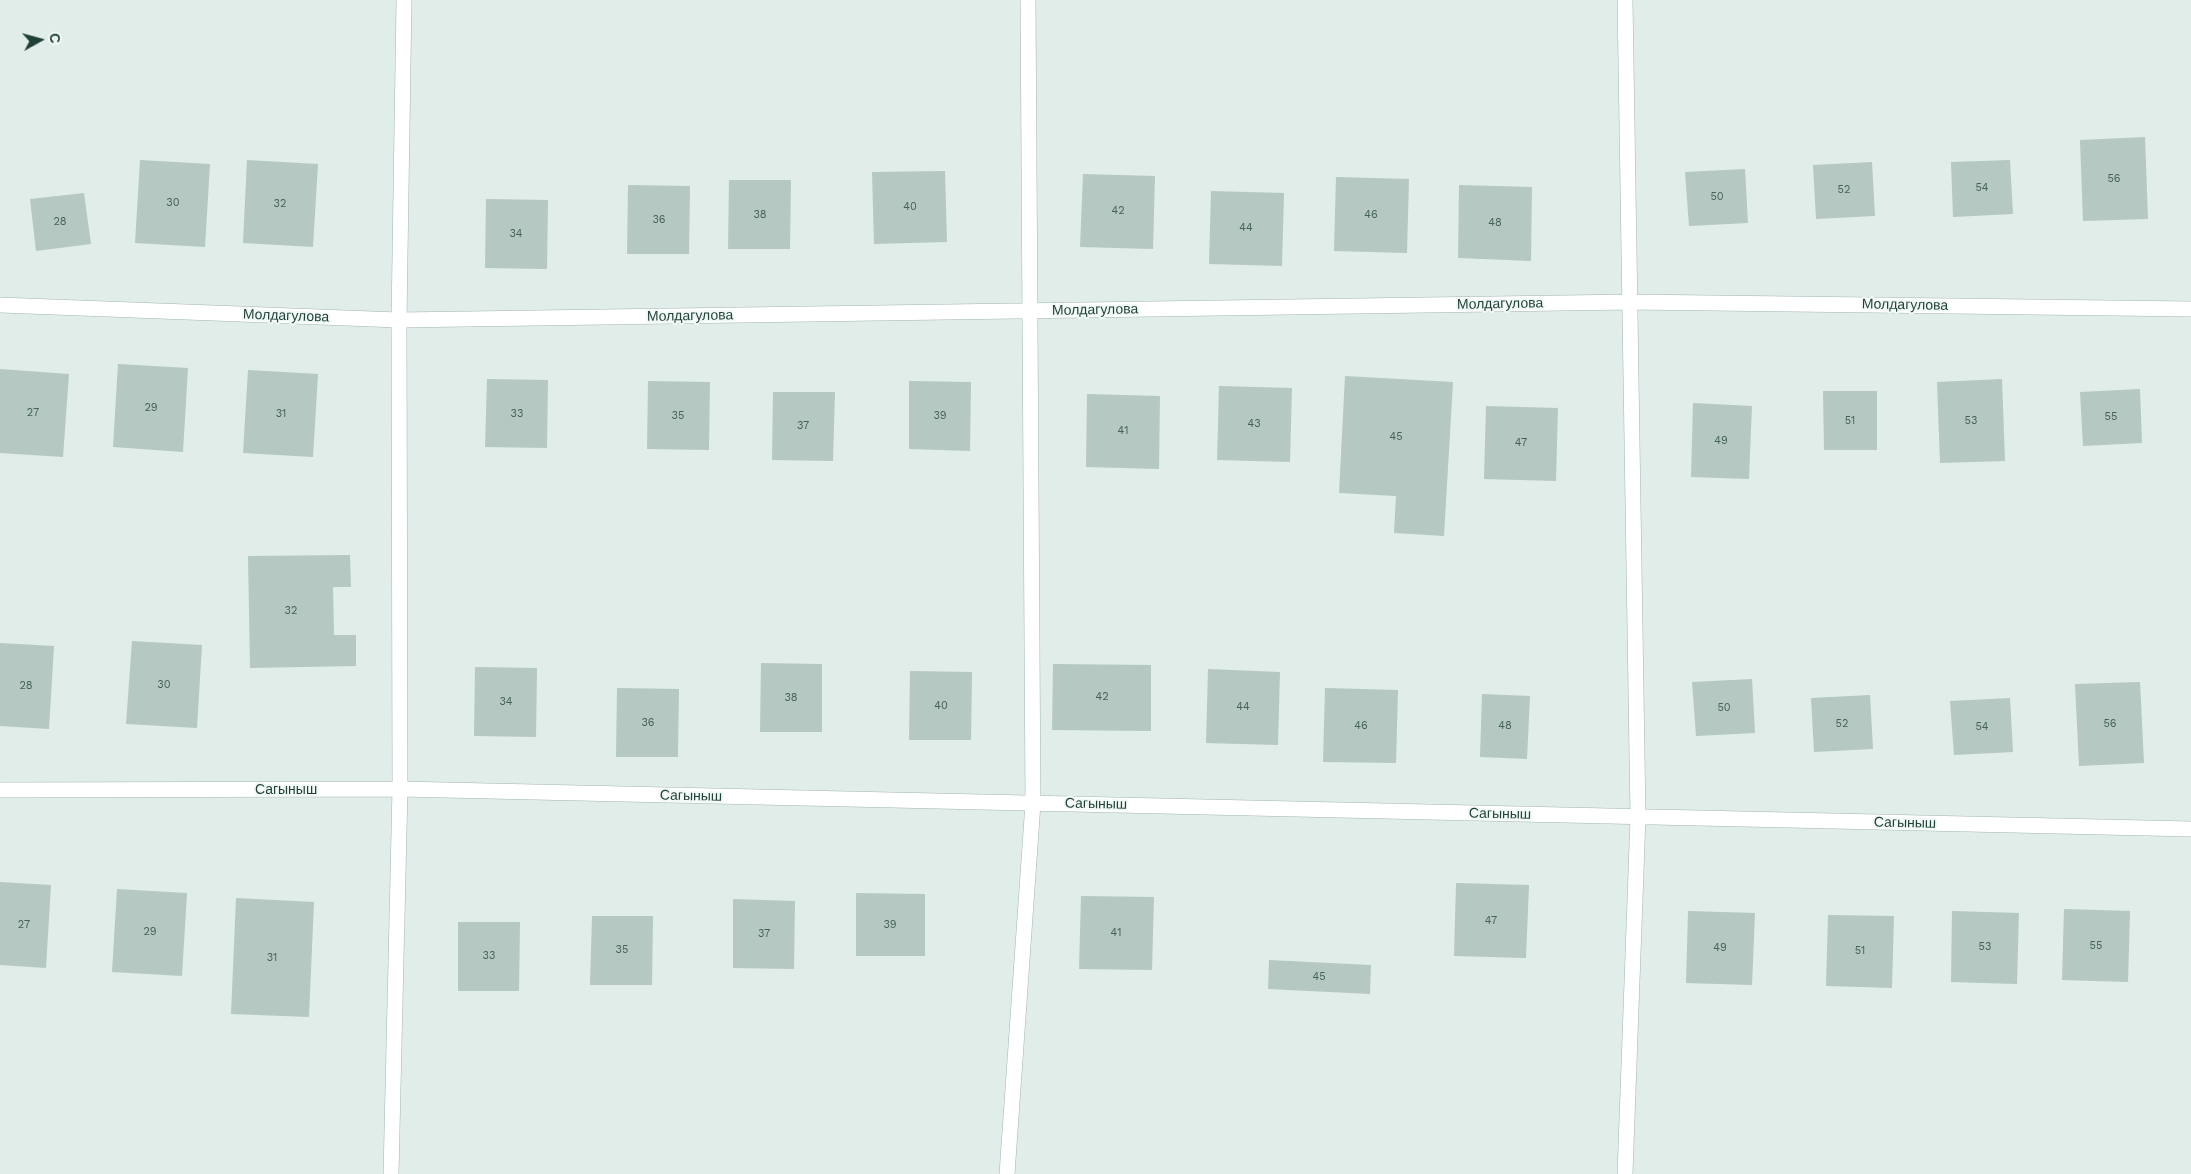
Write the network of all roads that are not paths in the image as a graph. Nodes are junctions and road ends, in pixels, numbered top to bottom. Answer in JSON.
{"nodes":[{"id":1,"x":404,"y":0,"type":"edge"},
{"id":2,"x":1028,"y":0,"type":"edge"},
{"id":3,"x":1625,"y":0,"type":"edge"},
{"id":4,"x":1631,"y":302,"type":"junction"},
{"id":5,"x":0,"y":305,"type":"edge"},
{"id":6,"x":2191,"y":309,"type":"edge"},
{"id":7,"x":1031,"y":311,"type":"junction"},
{"id":8,"x":399,"y":320,"type":"junction"},
{"id":9,"x":400,"y":789,"type":"junction"},
{"id":10,"x":0,"y":790,"type":"edge"},
{"id":11,"x":1033,"y":803,"type":"junction"},
{"id":12,"x":1638,"y":817,"type":"junction"},
{"id":13,"x":2191,"y":829,"type":"edge"},
{"id":14,"x":391,"y":1174,"type":"edge"},
{"id":15,"x":1007,"y":1174,"type":"edge"},
{"id":16,"x":1625,"y":1174,"type":"edge"}],
"edges":[{"from":1,"to":8,"type":"street"},
{"from":2,"to":7,"type":"street"},
{"from":3,"to":4,"type":"street"},
{"from":4,"to":6,"type":"street","name":"Молдагулова"},
{"from":4,"to":7,"type":"street","name":"Молдагулова"},
{"from":4,"to":12,"type":"street"},
{"from":5,"to":8,"type":"street","name":"Молдагулова"},
{"from":7,"to":8,"type":"street","name":"Молдагулова"},
{"from":7,"to":11,"type":"street"},
{"from":8,"to":9,"type":"street"},
{"from":9,"to":10,"type":"street","name":"Сагыныш"},
{"from":9,"to":11,"type":"street","name":"Сагыныш"},
{"from":9,"to":14,"type":"street"},
{"from":11,"to":12,"type":"street","name":"Сагыныш"},
{"from":11,"to":15,"type":"street"},
{"from":12,"to":13,"type":"street","name":"Сагыныш"},
{"from":12,"to":16,"type":"street"}]}
